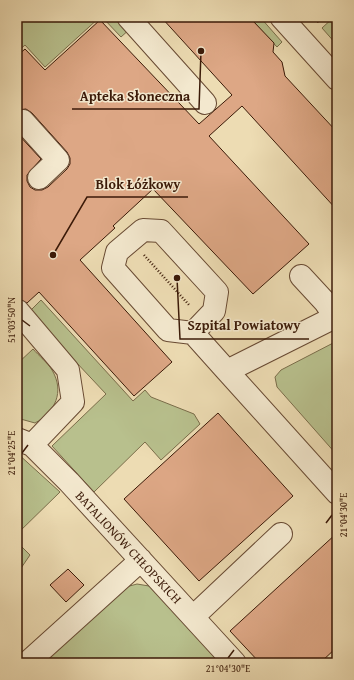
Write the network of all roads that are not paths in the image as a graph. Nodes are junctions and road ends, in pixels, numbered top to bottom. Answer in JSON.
{"nodes":[{"id":1,"x":128,"y":17,"type":"edge"},
{"id":2,"x":281,"y":17,"type":"edge"},
{"id":3,"x":337,"y":79,"type":"edge"},
{"id":4,"x":205,"y":103,"type":"dead end"},
{"id":5,"x":23,"y":121,"type":"dead end"},
{"id":6,"x":39,"y":178,"type":"dead end"},
{"id":7,"x":301,"y":276,"type":"dead end"},
{"id":8,"x":18,"y":311,"type":"edge"},
{"id":9,"x":336,"y":317,"type":"edge"},
{"id":10,"x":199,"y":327,"type":"junction"},
{"id":11,"x":227,"y":370,"type":"junction"},
{"id":12,"x":25,"y":442,"type":"edge"},
{"id":13,"x":337,"y":493,"type":"edge"},
{"id":14,"x":281,"y":534,"type":"dead end"},
{"id":15,"x":141,"y":560,"type":"junction"},
{"id":16,"x":193,"y":617,"type":"junction"},
{"id":17,"x":27,"y":663,"type":"edge"},
{"id":18,"x":235,"y":663,"type":"edge"}],
"edges":[{"from":1,"to":4,"type":"lane"},
{"from":2,"to":3,"type":"lane"},
{"from":5,"to":6,"type":"lane"},
{"from":7,"to":9,"type":"lane"},
{"from":8,"to":12,"type":"lane"},
{"from":9,"to":11,"type":"lane"},
{"from":10,"to":10,"type":"lane"},
{"from":10,"to":11,"type":"lane"},
{"from":11,"to":13,"type":"lane"},
{"from":12,"to":15,"type":"lane","name":"BATALIONÓW CHŁOPSKICH"},
{"from":14,"to":16,"type":"lane"},
{"from":15,"to":16,"type":"lane","name":"BATALIONÓW CHŁOPSKICH"},
{"from":15,"to":17,"type":"lane"},
{"from":16,"to":18,"type":"lane","name":"BATALIONÓW CHŁOPSKICH"}]}
